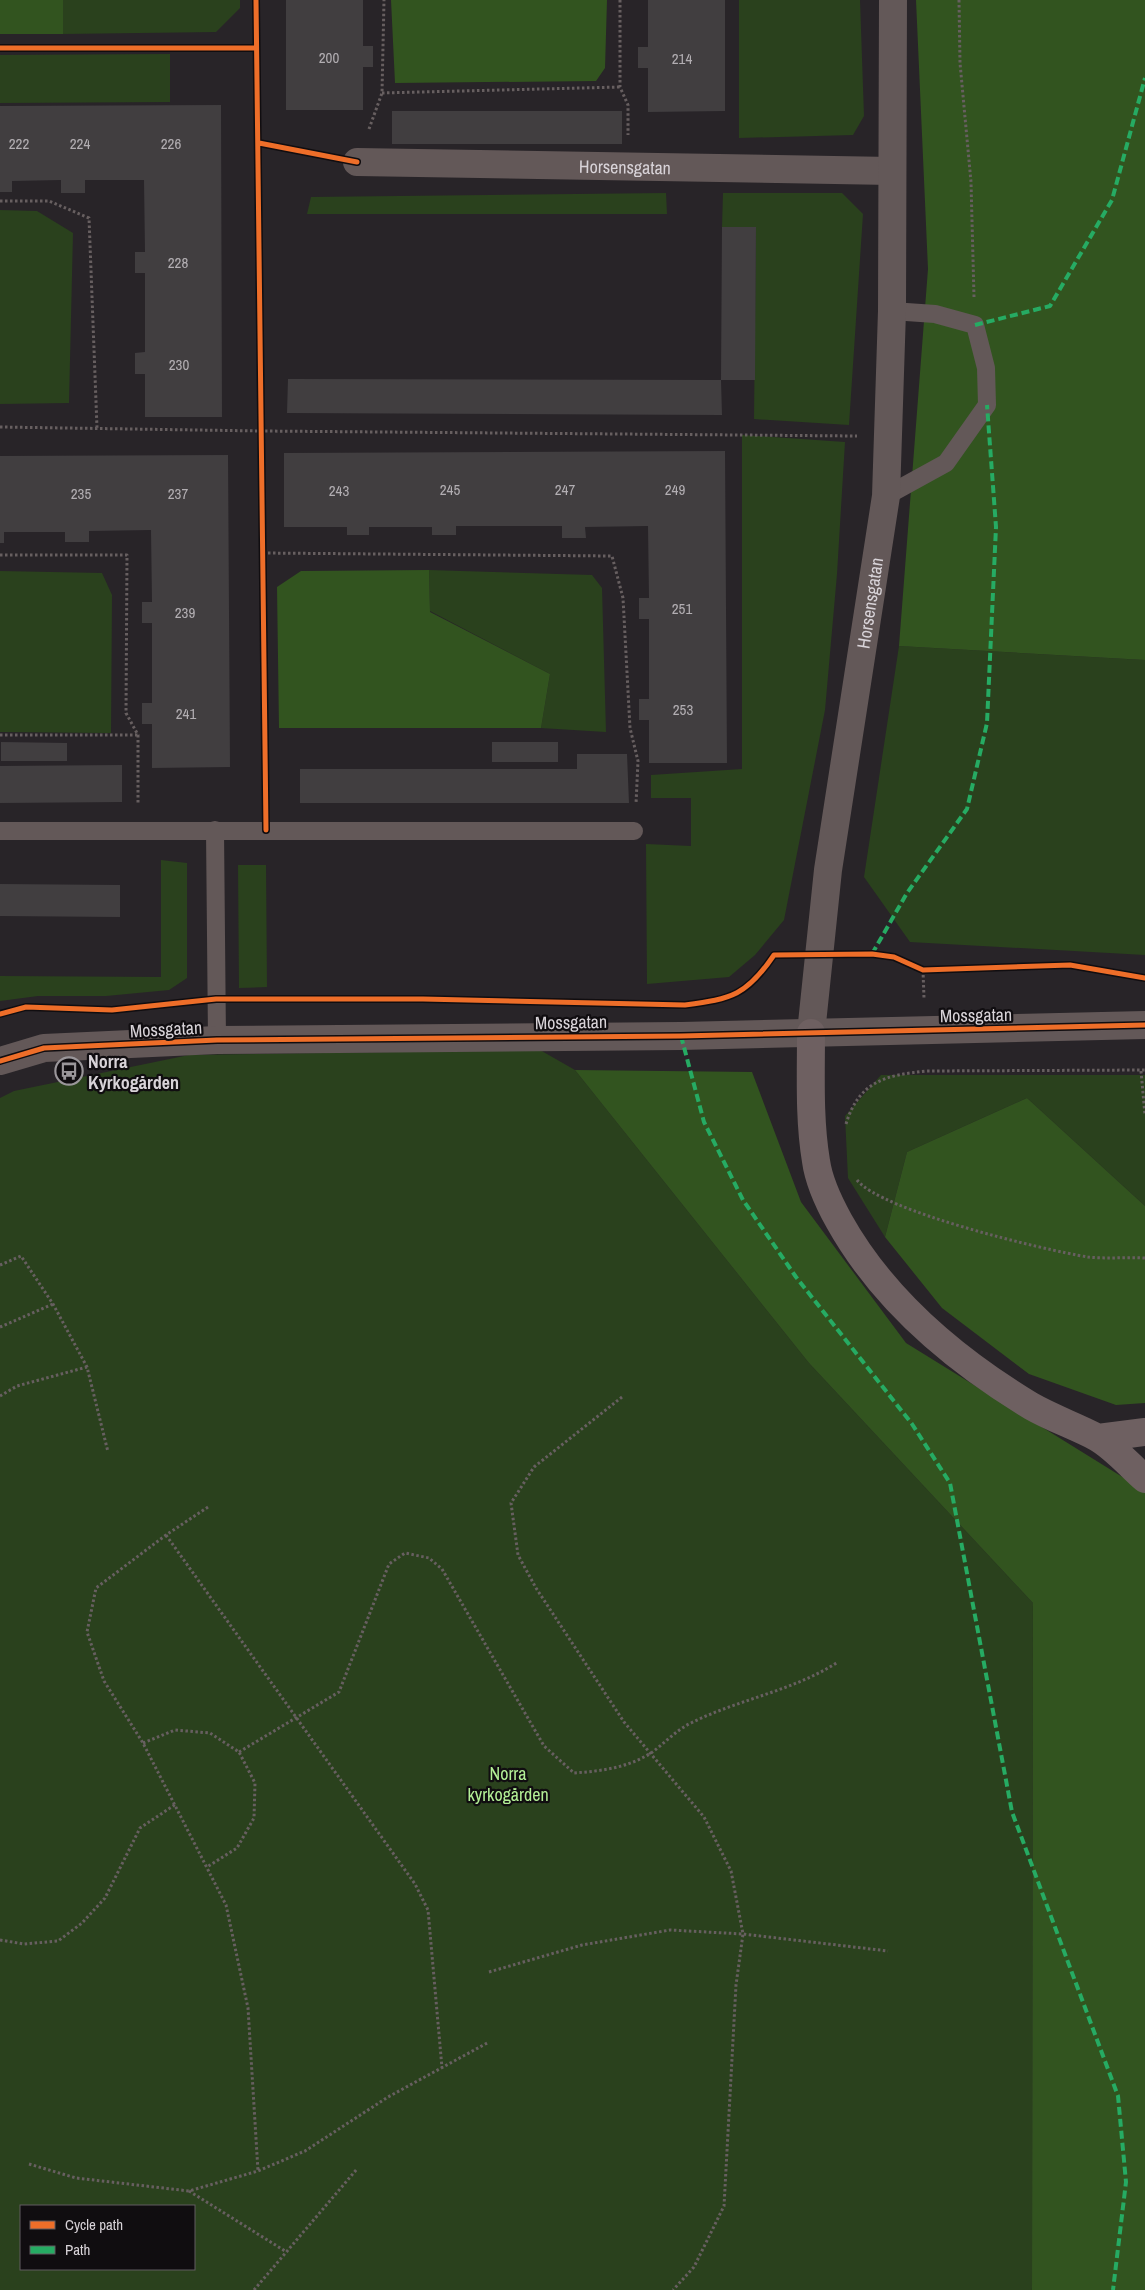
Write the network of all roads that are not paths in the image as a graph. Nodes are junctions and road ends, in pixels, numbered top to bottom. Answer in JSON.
{"nodes":[{"id":1,"x":893,"y":0,"type":"edge"},
{"id":2,"x":357,"y":162,"type":"road end"},
{"id":3,"x":892,"y":171,"type":"junction"},
{"id":4,"x":892,"y":310,"type":"junction"},
{"id":5,"x":886,"y":496,"type":"junction"},
{"id":6,"x":215,"y":830,"type":"junction"},
{"id":7,"x":0,"y":831,"type":"edge"},
{"id":8,"x":634,"y":831,"type":"road end"},
{"id":9,"x":1145,"y":1025,"type":"edge"},
{"id":10,"x":811,"y":1033,"type":"junction"},
{"id":11,"x":217,"y":1040,"type":"junction"},
{"id":12,"x":0,"y":1061,"type":"edge"},
{"id":13,"x":1145,"y":1432,"type":"edge"},
{"id":14,"x":1098,"y":1438,"type":"junction"},
{"id":15,"x":1145,"y":1479,"type":"edge"}],
"edges":[{"from":1,"to":3,"type":"street","name":"Horsensgatan"},
{"from":2,"to":3,"type":"street","name":"Horsensgatan"},
{"from":3,"to":4,"type":"street","name":"Horsensgatan"},
{"from":4,"to":5,"type":"street","name":"Horsensgatan"},
{"from":4,"to":5,"type":"lane"},
{"from":5,"to":10,"type":"street","name":"Horsensgatan"},
{"from":6,"to":7,"type":"lane"},
{"from":6,"to":8,"type":"lane"},
{"from":6,"to":11,"type":"lane","name":"Mossgatan"},
{"from":9,"to":10,"type":"street","name":"Mossgatan"},
{"from":10,"to":11,"type":"street","name":"Mossgatan"},
{"from":10,"to":14,"type":"main road"},
{"from":11,"to":12,"type":"street","name":"Mossgatan"},
{"from":13,"to":14,"type":"main road"},
{"from":14,"to":15,"type":"main road"}]}
